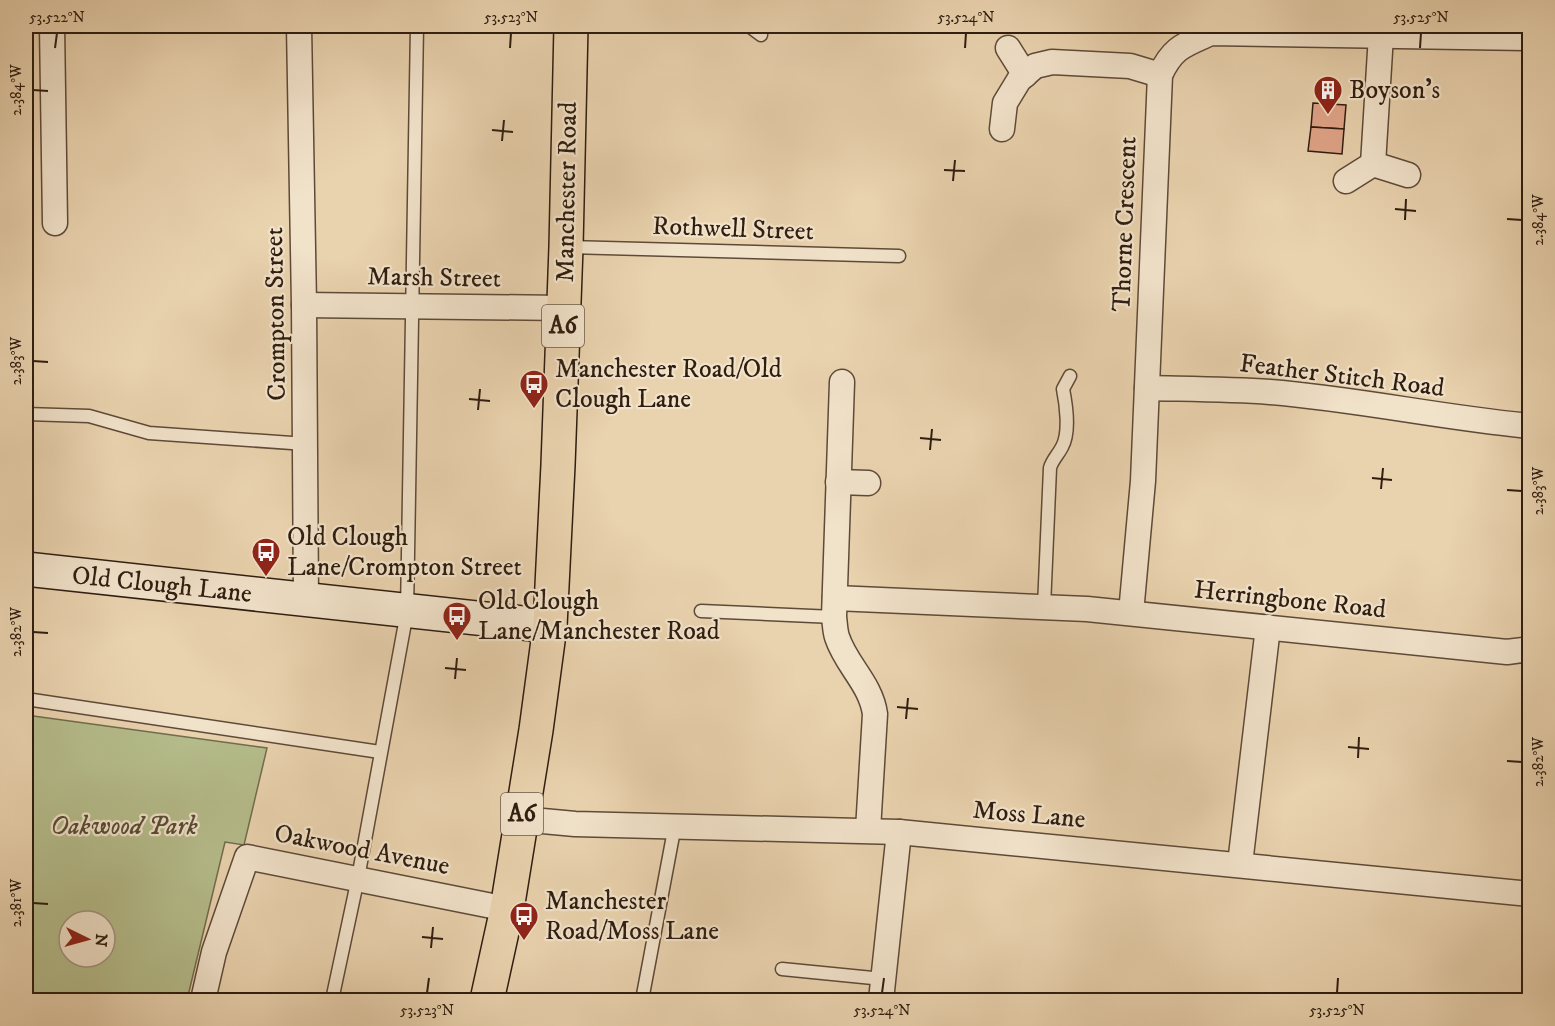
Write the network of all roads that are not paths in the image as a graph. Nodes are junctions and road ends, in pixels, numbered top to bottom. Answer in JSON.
{"nodes":[{"id":1,"x":52,"y":26,"type":"edge"},
{"id":2,"x":299,"y":26,"type":"edge"},
{"id":3,"x":417,"y":26,"type":"edge"},
{"id":4,"x":571,"y":26,"type":"edge"},
{"id":5,"x":749,"y":26,"type":"edge"},
{"id":6,"x":761,"y":35,"type":"dead end"},
{"id":7,"x":1381,"y":35,"type":"junction"},
{"id":8,"x":1530,"y":38,"type":"edge"},
{"id":9,"x":1008,"y":48,"type":"dead end"},
{"id":10,"x":1025,"y":75,"type":"junction"},
{"id":11,"x":1160,"y":75,"type":"junction"},
{"id":12,"x":1002,"y":129,"type":"dead end"},
{"id":13,"x":1373,"y":165,"type":"junction"},
{"id":14,"x":1408,"y":175,"type":"dead end"},
{"id":15,"x":1346,"y":181,"type":"dead end"},
{"id":16,"x":56,"y":223,"type":"dead end"},
{"id":17,"x":566,"y":246,"type":"junction"},
{"id":18,"x":899,"y":256,"type":"dead end"},
{"id":19,"x":304,"y":305,"type":"junction"},
{"id":20,"x":412,"y":306,"type":"junction"},
{"id":21,"x":563,"y":308,"type":"junction"},
{"id":22,"x":1070,"y":376,"type":"dead end"},
{"id":23,"x":842,"y":382,"type":"dead end"},
{"id":24,"x":1147,"y":388,"type":"junction"},
{"id":25,"x":26,"y":414,"type":"edge"},
{"id":26,"x":1530,"y":426,"type":"edge"},
{"id":27,"x":306,"y":444,"type":"junction"},
{"id":28,"x":838,"y":482,"type":"junction"},
{"id":29,"x":868,"y":483,"type":"dead end"},
{"id":30,"x":26,"y":569,"type":"edge"},
{"id":31,"x":306,"y":601,"type":"junction"},
{"id":32,"x":1044,"y":607,"type":"junction"},
{"id":33,"x":834,"y":608,"type":"junction"},
{"id":34,"x":701,"y":611,"type":"dead end"},
{"id":35,"x":407,"y":612,"type":"junction"},
{"id":36,"x":1131,"y":613,"type":"junction"},
{"id":37,"x":550,"y":626,"type":"junction"},
{"id":38,"x":1268,"y":627,"type":"junction"},
{"id":39,"x":1530,"y":649,"type":"edge"},
{"id":40,"x":26,"y":699,"type":"edge"},
{"id":41,"x":380,"y":753,"type":"junction"},
{"id":42,"x":521,"y":819,"type":"junction"},
{"id":43,"x":675,"y":825,"type":"junction"},
{"id":44,"x":868,"y":830,"type":"junction"},
{"id":45,"x":899,"y":832,"type":"junction"},
{"id":46,"x":1240,"y":864,"type":"junction"},
{"id":47,"x":358,"y":878,"type":"junction"},
{"id":48,"x":1530,"y":894,"type":"edge"},
{"id":49,"x":507,"y":909,"type":"junction"},
{"id":50,"x":782,"y":969,"type":"dead end"},
{"id":51,"x":882,"y":990,"type":"edge"},
{"id":52,"x":203,"y":1000,"type":"edge"},
{"id":53,"x":332,"y":1000,"type":"edge"},
{"id":54,"x":487,"y":1000,"type":"edge"},
{"id":55,"x":642,"y":1000,"type":"edge"}],
"edges":[{"from":1,"to":16,"type":"street"},
{"from":2,"to":19,"type":"street","name":"Crompton Street"},
{"from":3,"to":20,"type":"lane"},
{"from":4,"to":17,"type":"main road","name":"Manchester Road","number":"A6"},
{"from":5,"to":6,"type":"lane"},
{"from":7,"to":8,"type":"street"},
{"from":7,"to":11,"type":"street"},
{"from":7,"to":13,"type":"street"},
{"from":9,"to":10,"type":"street"},
{"from":10,"to":11,"type":"street"},
{"from":10,"to":12,"type":"street"},
{"from":11,"to":24,"type":"street","name":"Thorne Crescent"},
{"from":13,"to":14,"type":"street"},
{"from":13,"to":15,"type":"street"},
{"from":17,"to":18,"type":"lane","name":"Rothwell Street"},
{"from":17,"to":21,"type":"main road","name":"Manchester Road","number":"A6"},
{"from":19,"to":20,"type":"street","name":"Marsh Street"},
{"from":19,"to":27,"type":"street","name":"Crompton Street"},
{"from":20,"to":21,"type":"street","name":"Marsh Street"},
{"from":20,"to":35,"type":"lane"},
{"from":21,"to":37,"type":"main road","name":"Manchester Road","number":"A6"},
{"from":22,"to":32,"type":"lane"},
{"from":23,"to":28,"type":"street"},
{"from":24,"to":26,"type":"street","name":"Feather Stitch Road"},
{"from":24,"to":36,"type":"street","name":"Thorne Crescent"},
{"from":25,"to":27,"type":"lane"},
{"from":27,"to":31,"type":"street","name":"Crompton Street"},
{"from":28,"to":29,"type":"street"},
{"from":28,"to":33,"type":"street"},
{"from":30,"to":31,"type":"street","name":"Old Clough Lane"},
{"from":31,"to":35,"type":"street","name":"Old Clough Lane"},
{"from":32,"to":33,"type":"street","name":"Herringbone Road"},
{"from":32,"to":36,"type":"street","name":"Herringbone Road"},
{"from":33,"to":34,"type":"lane"},
{"from":33,"to":44,"type":"street"},
{"from":35,"to":37,"type":"street","name":"Old Clough Lane"},
{"from":35,"to":41,"type":"lane"},
{"from":36,"to":38,"type":"street","name":"Herringbone Road"},
{"from":37,"to":42,"type":"main road","name":"Manchester Road","number":"A6"},
{"from":38,"to":39,"type":"street","name":"Herringbone Road"},
{"from":38,"to":46,"type":"street"},
{"from":40,"to":41,"type":"lane"},
{"from":41,"to":47,"type":"lane"},
{"from":42,"to":43,"type":"street","name":"Moss Lane"},
{"from":42,"to":49,"type":"main road","name":"Manchester Road","number":"A6"},
{"from":43,"to":44,"type":"street","name":"Moss Lane"},
{"from":43,"to":55,"type":"lane"},
{"from":44,"to":45,"type":"street","name":"Moss Lane"},
{"from":45,"to":46,"type":"street","name":"Moss Lane"},
{"from":45,"to":51,"type":"street"},
{"from":46,"to":48,"type":"street","name":"Moss Lane"},
{"from":47,"to":49,"type":"street","name":"Oakwood Avenue"},
{"from":47,"to":52,"type":"street","name":"Oakwood Avenue"},
{"from":47,"to":53,"type":"lane"},
{"from":49,"to":54,"type":"main road","name":"Manchester Road","number":"A6"},
{"from":50,"to":51,"type":"lane"}]}
